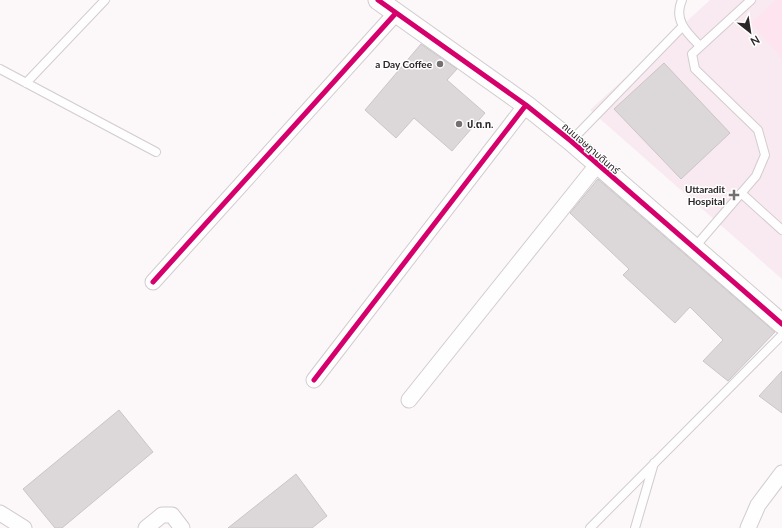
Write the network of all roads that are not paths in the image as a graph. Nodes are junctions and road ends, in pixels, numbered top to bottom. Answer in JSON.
{"nodes":[{"id":1,"x":105,"y":0,"type":"edge"},
{"id":2,"x":378,"y":0,"type":"edge"},
{"id":3,"x":682,"y":0,"type":"edge"},
{"id":4,"x":751,"y":0,"type":"edge"},
{"id":5,"x":396,"y":13,"type":"junction"},
{"id":6,"x":682,"y":27,"type":"junction"},
{"id":7,"x":700,"y":46,"type":"junction"},
{"id":8,"x":0,"y":69,"type":"edge"},
{"id":9,"x":26,"y":83,"type":"junction"},
{"id":10,"x":526,"y":106,"type":"junction"},
{"id":11,"x":571,"y":141,"type":"junction"},
{"id":12,"x":156,"y":152,"type":"dead end"},
{"id":13,"x":597,"y":165,"type":"junction"},
{"id":14,"x":741,"y":193,"type":"junction"},
{"id":15,"x":782,"y":230,"type":"edge"},
{"id":16,"x":694,"y":248,"type":"junction"},
{"id":17,"x":152,"y":282,"type":"dead end"},
{"id":18,"x":782,"y":324,"type":"edge"},
{"id":19,"x":782,"y":334,"type":"edge"},
{"id":20,"x":314,"y":380,"type":"dead end"},
{"id":21,"x":409,"y":400,"type":"dead end"},
{"id":22,"x":655,"y":460,"type":"junction"},
{"id":23,"x":782,"y":473,"type":"edge"},
{"id":24,"x":0,"y":513,"type":"edge"},
{"id":25,"x":24,"y":528,"type":"edge"},
{"id":26,"x":146,"y":528,"type":"edge"},
{"id":27,"x":182,"y":528,"type":"edge"},
{"id":28,"x":590,"y":528,"type":"edge"},
{"id":29,"x":635,"y":528,"type":"edge"},
{"id":30,"x":748,"y":528,"type":"edge"}],
"edges":[{"from":1,"to":9,"type":"lane"},
{"from":2,"to":5,"type":"street","name":"ถนนเจษฎาบดินทร์"},
{"from":3,"to":6,"type":"lane"},
{"from":4,"to":7,"type":"lane"},
{"from":5,"to":10,"type":"street","name":"ถนนเจษฎาบดินทร์"},
{"from":5,"to":17,"type":"street"},
{"from":6,"to":7,"type":"lane"},
{"from":6,"to":11,"type":"lane"},
{"from":7,"to":14,"type":"lane"},
{"from":8,"to":9,"type":"lane"},
{"from":9,"to":12,"type":"lane"},
{"from":10,"to":11,"type":"street","name":"ถนนเจษฎาบดินทร์"},
{"from":10,"to":20,"type":"street"},
{"from":11,"to":13,"type":"street","name":"ถนนเจษฎาบดินทร์"},
{"from":13,"to":16,"type":"street","name":"ถนนเจษฎาบดินทร์"},
{"from":13,"to":21,"type":"street"},
{"from":14,"to":15,"type":"lane"},
{"from":14,"to":16,"type":"lane"},
{"from":16,"to":18,"type":"street","name":"ถนนเจษฎาบดินทร์"},
{"from":19,"to":22,"type":"lane"},
{"from":22,"to":28,"type":"lane"},
{"from":22,"to":29,"type":"lane"},
{"from":23,"to":30,"type":"street"},
{"from":24,"to":25,"type":"street"},
{"from":26,"to":27,"type":"street"}]}
